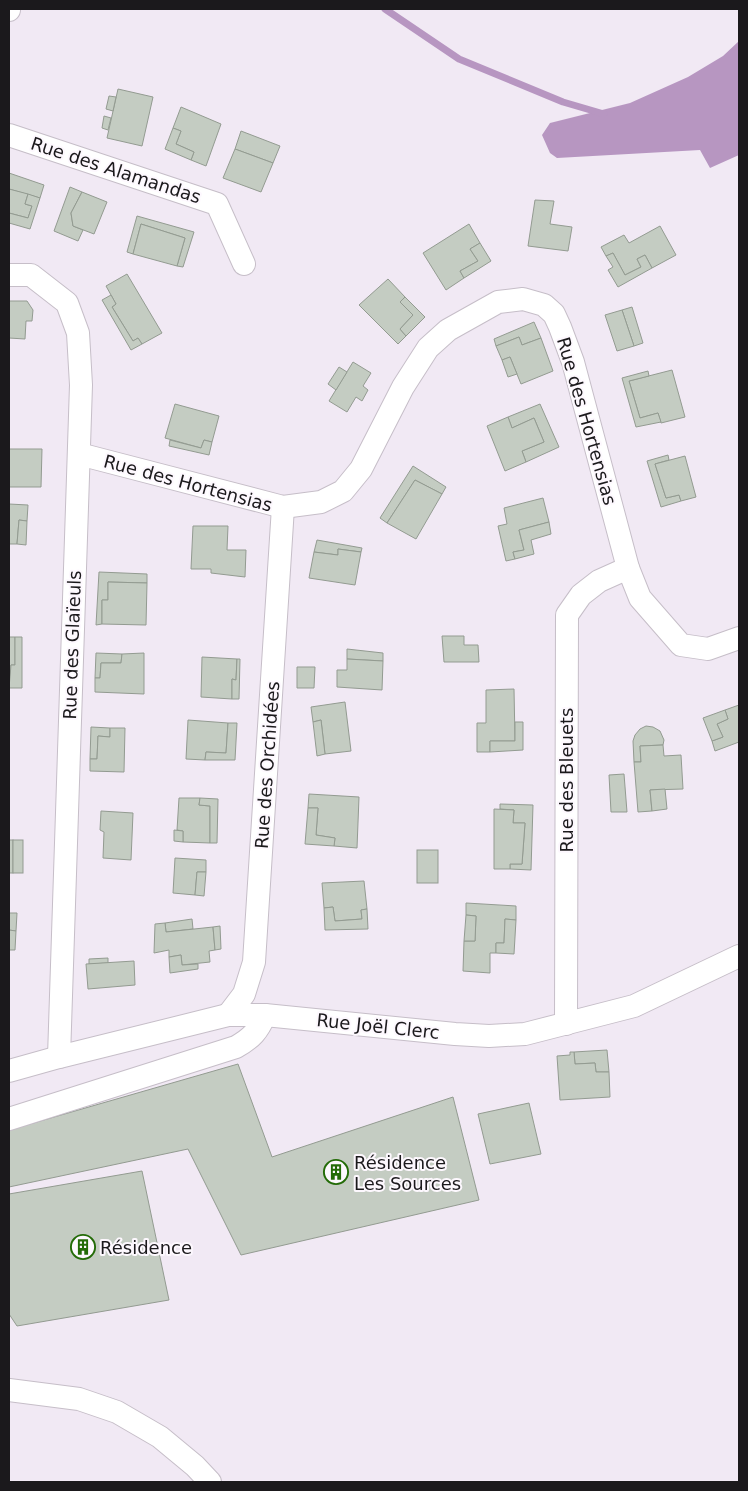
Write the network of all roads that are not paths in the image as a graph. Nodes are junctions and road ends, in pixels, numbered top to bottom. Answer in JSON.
{"nodes":[{"id":1,"x":9,"y":135,"type":"edge"},
{"id":2,"x":244,"y":264,"type":"dead end"},
{"id":3,"x":9,"y":275,"type":"edge"},
{"id":4,"x":79,"y":454,"type":"junction"},
{"id":5,"x":283,"y":508,"type":"junction"},
{"id":6,"x":628,"y":568,"type":"junction"},
{"id":7,"x":739,"y":638,"type":"edge"},
{"id":8,"x":739,"y":956,"type":"edge"},
{"id":9,"x":228,"y":1015,"type":"junction"},
{"id":10,"x":265,"y":1015,"type":"junction"},
{"id":11,"x":566,"y":1024,"type":"junction"},
{"id":12,"x":59,"y":1057,"type":"junction"},
{"id":13,"x":9,"y":1071,"type":"edge"},
{"id":14,"x":9,"y":1119,"type":"edge"},
{"id":15,"x":9,"y":1390,"type":"edge"},
{"id":16,"x":210,"y":1482,"type":"edge"}],
"edges":[{"from":1,"to":2,"type":"street","name":"Rue des Alamandas"},
{"from":3,"to":4,"type":"street","name":"Rue des Glaïeuls"},
{"from":4,"to":5,"type":"street","name":"Rue des Hortensias"},
{"from":4,"to":12,"type":"street","name":"Rue des Glaïeuls"},
{"from":5,"to":6,"type":"street","name":"Rue des Hortensias"},
{"from":5,"to":9,"type":"street","name":"Rue des Orchidées"},
{"from":6,"to":7,"type":"street","name":"Rue des Hortensias"},
{"from":6,"to":11,"type":"street","name":"Rue des Bleuets"},
{"from":8,"to":11,"type":"street","name":"Rue Joël Clerc"},
{"from":9,"to":10,"type":"street","name":"Rue Joël Clerc"},
{"from":9,"to":12,"type":"street","name":"Rue Joël Clerc"},
{"from":10,"to":11,"type":"street","name":"Rue Joël Clerc"},
{"from":10,"to":14,"type":"street"},
{"from":12,"to":13,"type":"street","name":"Rue Joël Clerc"},
{"from":15,"to":16,"type":"street"}]}
